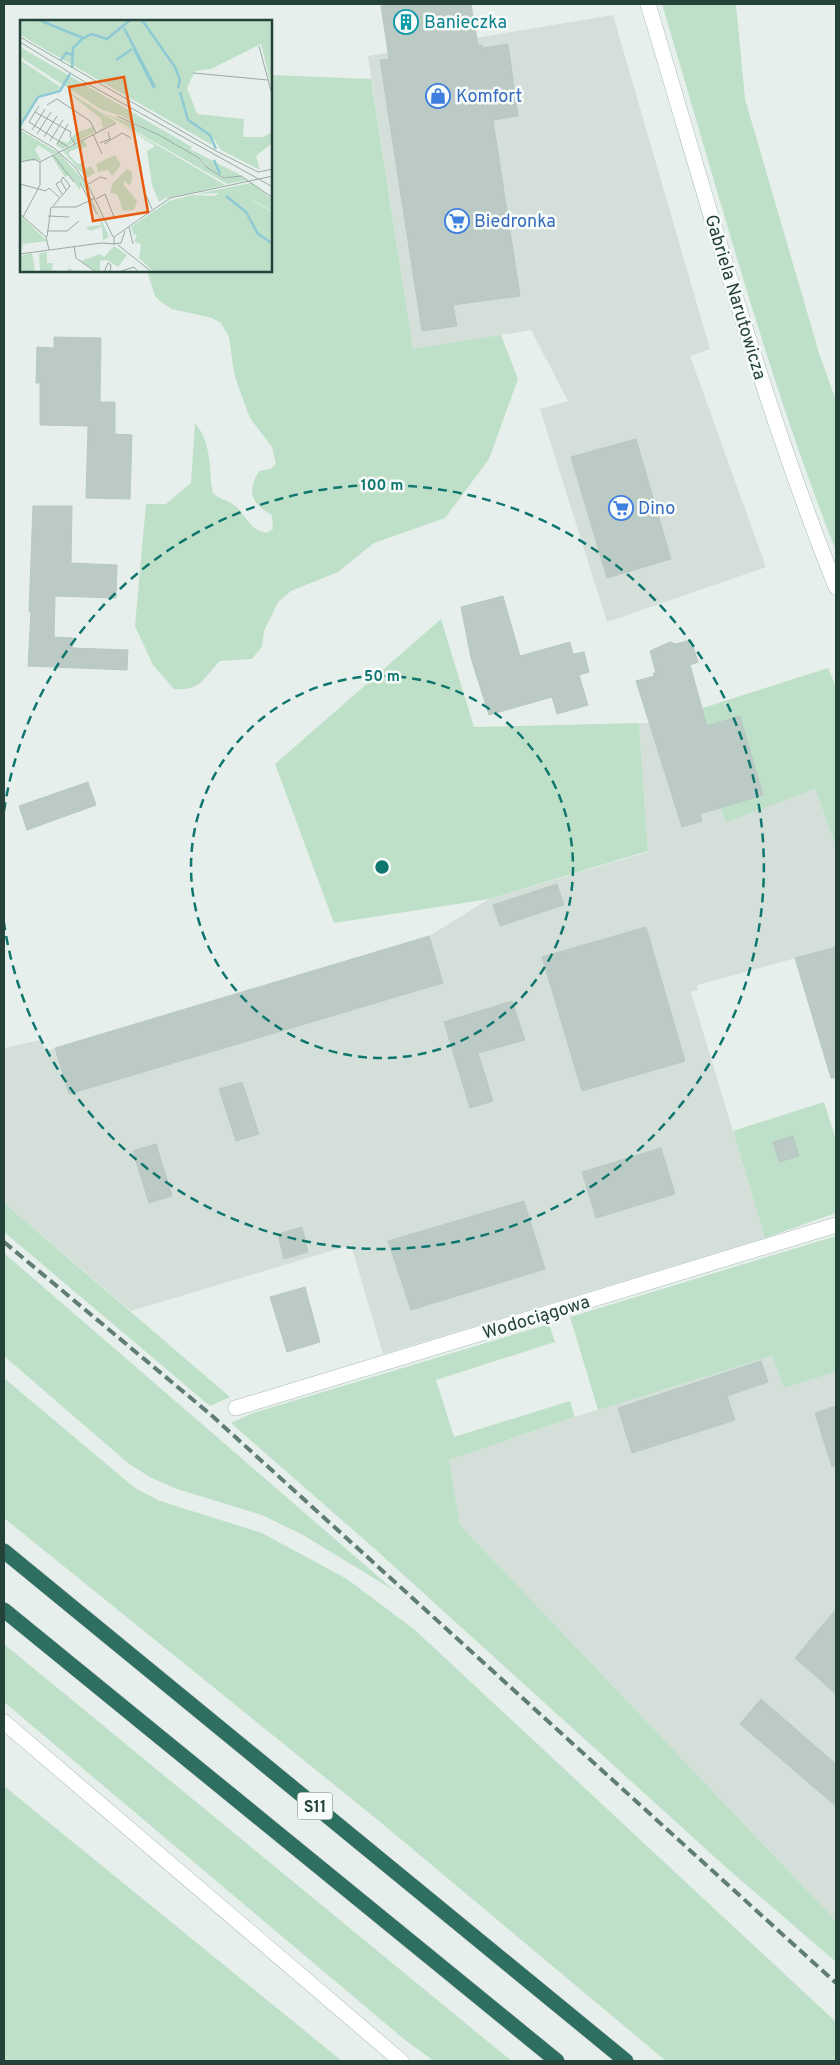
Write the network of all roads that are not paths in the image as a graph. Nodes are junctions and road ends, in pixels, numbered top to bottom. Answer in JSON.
{"nodes":[{"id":1,"x":648,"y":4,"type":"edge"},
{"id":2,"x":836,"y":587,"type":"edge"},
{"id":3,"x":836,"y":1225,"type":"edge"},
{"id":4,"x":236,"y":1408,"type":"dead end"},
{"id":5,"x":4,"y":1551,"type":"edge"},
{"id":6,"x":4,"y":1610,"type":"edge"},
{"id":7,"x":4,"y":1722,"type":"edge"},
{"id":8,"x":401,"y":2061,"type":"edge"},
{"id":9,"x":557,"y":2061,"type":"edge"},
{"id":10,"x":626,"y":2061,"type":"edge"}],
"edges":[{"from":1,"to":2,"type":"street","name":"Gabriela Narutowicza"},
{"from":3,"to":4,"type":"street","name":"Wodociągowa"},
{"from":5,"to":10,"type":"highway","number":"S11"},
{"from":6,"to":9,"type":"highway","number":"S11"},
{"from":7,"to":8,"type":"street"}]}
